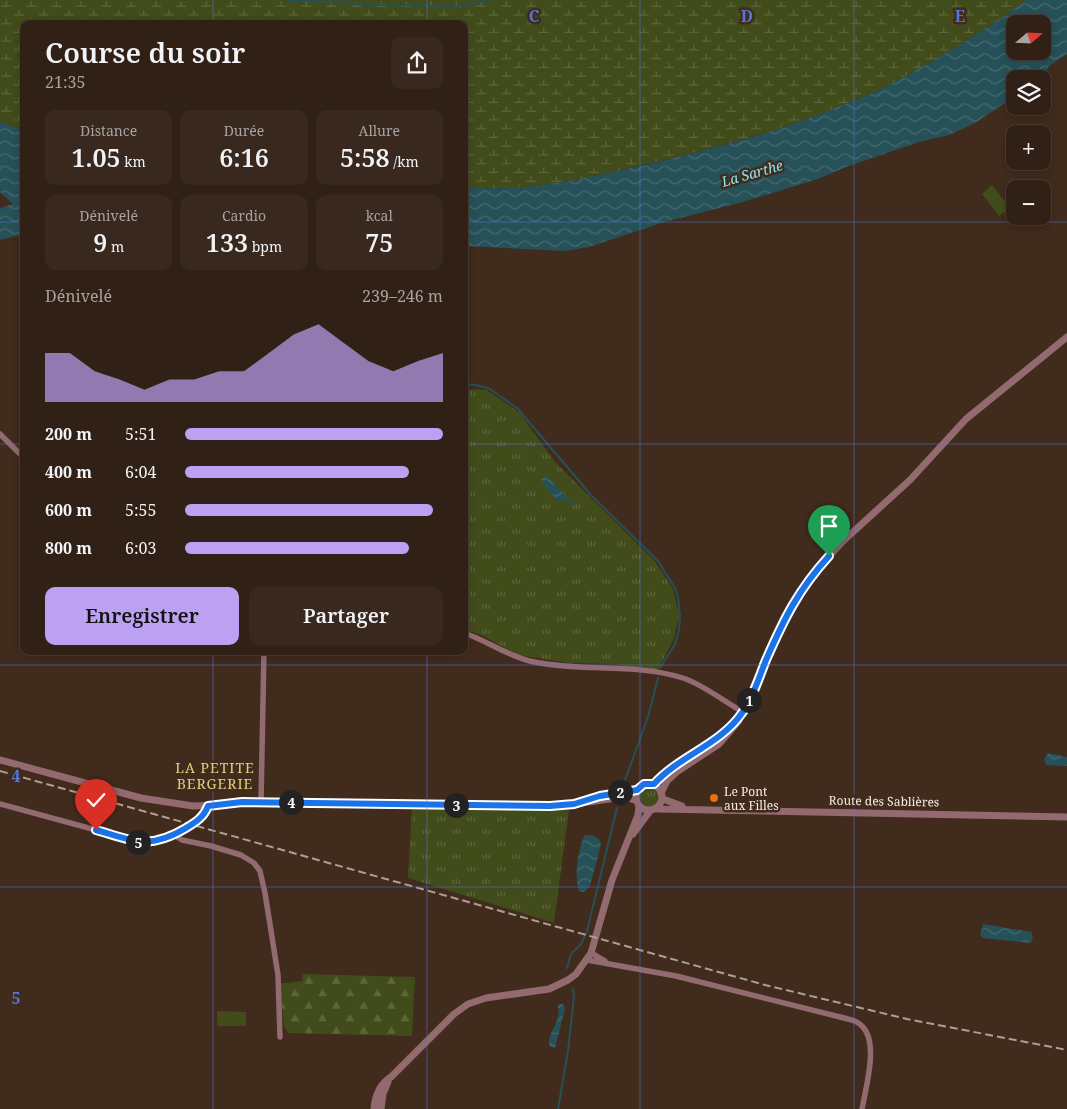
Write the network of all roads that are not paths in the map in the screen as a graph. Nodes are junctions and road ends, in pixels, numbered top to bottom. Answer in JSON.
{"nodes":[{"id":1,"x":1067,"y":337,"type":"edge"},
{"id":2,"x":0,"y":434,"type":"edge"},
{"id":3,"x":20,"y":454,"type":"edge"},
{"id":4,"x":468,"y":635,"type":"edge"},
{"id":5,"x":264,"y":655,"type":"edge"},
{"id":6,"x":743,"y":712,"type":"junction"},
{"id":7,"x":0,"y":760,"type":"edge"},
{"id":8,"x":654,"y":784,"type":"junction"},
{"id":9,"x":637,"y":790,"type":"junction"},
{"id":10,"x":662,"y":796,"type":"junction"},
{"id":11,"x":261,"y":802,"type":"junction"},
{"id":12,"x":638,"y":803,"type":"junction"},
{"id":13,"x":0,"y":804,"type":"edge"},
{"id":14,"x":574,"y":804,"type":"junction"},
{"id":15,"x":208,"y":806,"type":"junction"},
{"id":16,"x":700,"y":808,"type":"junction"},
{"id":17,"x":654,"y":810,"type":"junction"},
{"id":18,"x":1067,"y":817,"type":"edge"},
{"id":19,"x":174,"y":835,"type":"junction"},
{"id":20,"x":623,"y":851,"type":"junction"},
{"id":21,"x":591,"y":953,"type":"junction"},
{"id":22,"x":587,"y":960,"type":"junction"},
{"id":23,"x":612,"y":964,"type":"junction"},
{"id":24,"x":280,"y":1037,"type":"dead end"},
{"id":25,"x":391,"y":1077,"type":"junction"},
{"id":26,"x":374,"y":1109,"type":"edge"},
{"id":27,"x":380,"y":1109,"type":"edge"},
{"id":28,"x":862,"y":1109,"type":"edge"}],
"edges":[{"from":1,"to":6,"type":"street"},
{"from":2,"to":3,"type":"street"},
{"from":4,"to":6,"type":"street"},
{"from":5,"to":11,"type":"street"},
{"from":6,"to":8,"type":"street"},
{"from":6,"to":10,"type":"street"},
{"from":7,"to":15,"type":"street"},
{"from":8,"to":9,"type":"street"},
{"from":8,"to":10,"type":"street"},
{"from":9,"to":12,"type":"street"},
{"from":9,"to":14,"type":"street"},
{"from":10,"to":16,"type":"street","name":"Route des Sablières"},
{"from":10,"to":17,"type":"street"},
{"from":11,"to":14,"type":"street"},
{"from":11,"to":15,"type":"street"},
{"from":12,"to":14,"type":"street"},
{"from":12,"to":17,"type":"street"},
{"from":12,"to":20,"type":"street"},
{"from":13,"to":19,"type":"street"},
{"from":15,"to":19,"type":"street"},
{"from":16,"to":17,"type":"street","name":"Route des Sablières"},
{"from":16,"to":18,"type":"street","name":"Route des Sablières"},
{"from":17,"to":20,"type":"street"},
{"from":19,"to":24,"type":"street"},
{"from":20,"to":21,"type":"street"},
{"from":21,"to":22,"type":"street"},
{"from":21,"to":23,"type":"street"},
{"from":22,"to":23,"type":"street"},
{"from":22,"to":25,"type":"street"},
{"from":23,"to":28,"type":"street"},
{"from":25,"to":26,"type":"street"},
{"from":25,"to":27,"type":"street"}]}
